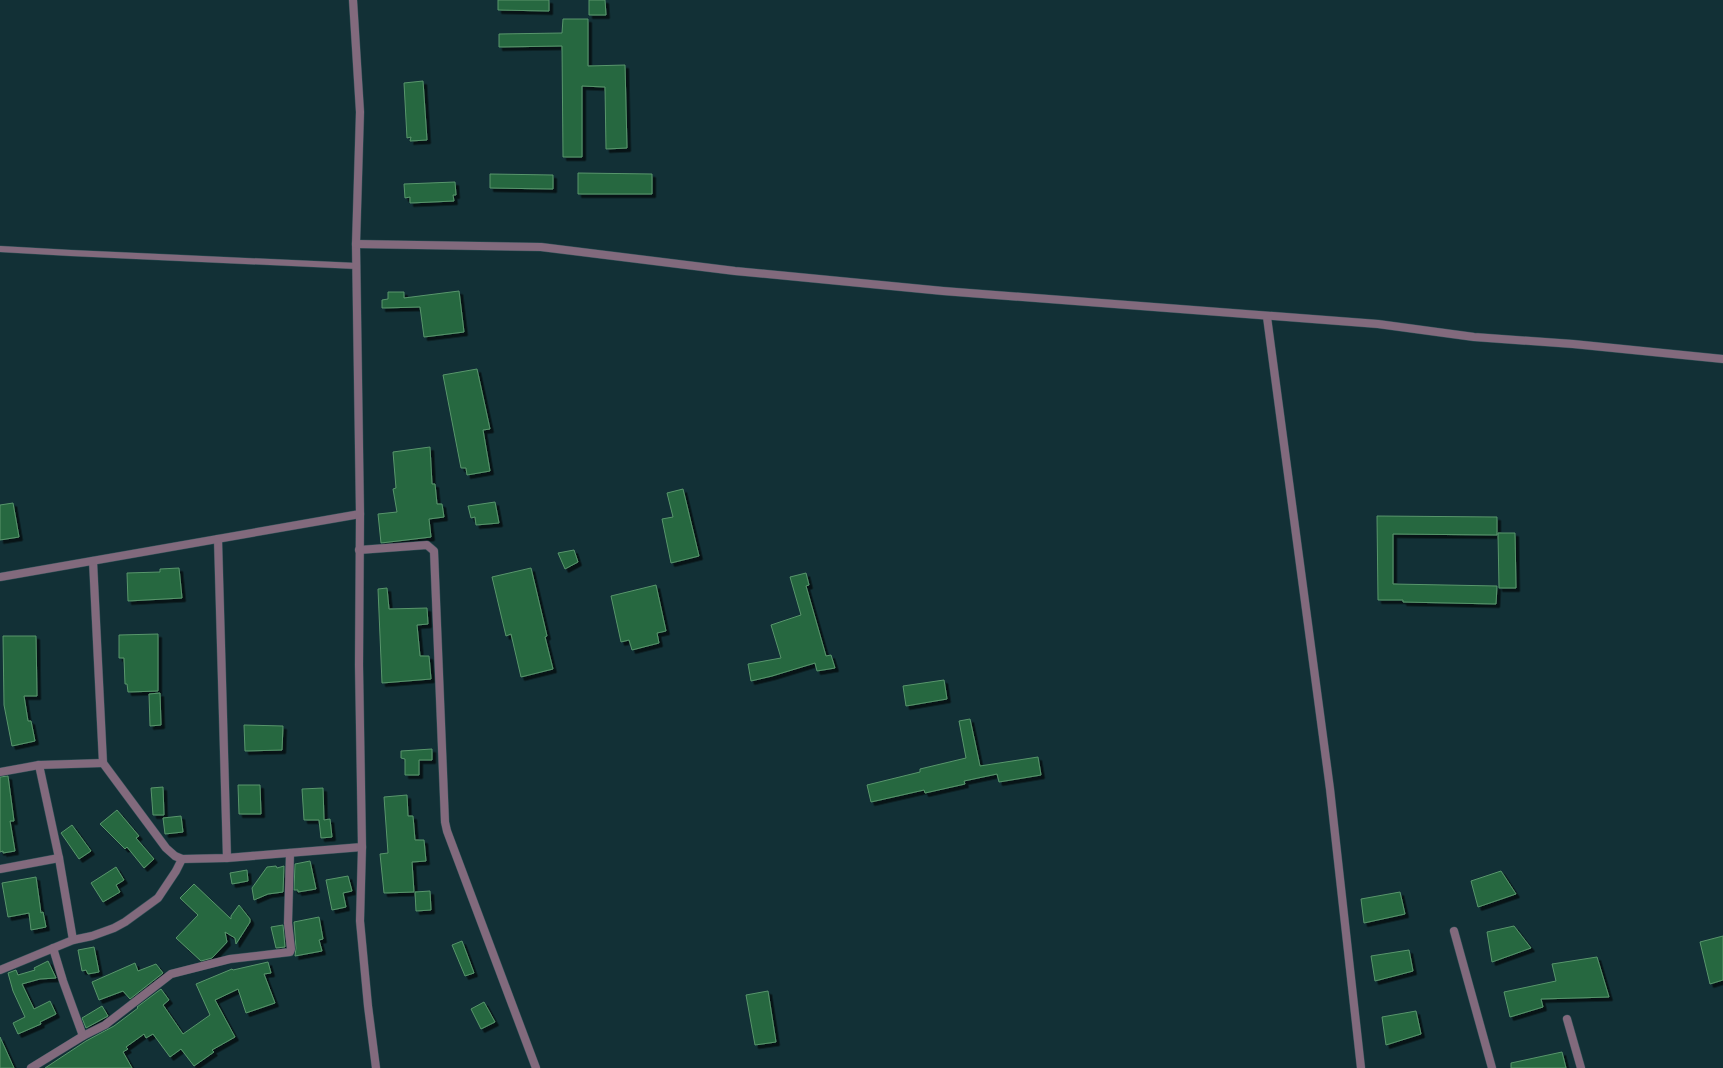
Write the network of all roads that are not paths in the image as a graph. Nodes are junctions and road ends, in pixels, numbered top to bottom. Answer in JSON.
{"nodes":[{"id":1,"x":353,"y":0,"type":"edge"},
{"id":2,"x":356,"y":244,"type":"junction"},
{"id":3,"x":0,"y":249,"type":"edge"},
{"id":4,"x":357,"y":266,"type":"junction"},
{"id":5,"x":1267,"y":317,"type":"junction"},
{"id":6,"x":1723,"y":359,"type":"edge"},
{"id":7,"x":360,"y":514,"type":"junction"},
{"id":8,"x":218,"y":539,"type":"junction"},
{"id":9,"x":359,"y":550,"type":"junction"},
{"id":10,"x":93,"y":561,"type":"junction"},
{"id":11,"x":0,"y":577,"type":"edge"},
{"id":12,"x":103,"y":763,"type":"junction"},
{"id":13,"x":39,"y":765,"type":"junction"},
{"id":14,"x":0,"y":772,"type":"edge"},
{"id":15,"x":362,"y":847,"type":"junction"},
{"id":16,"x":290,"y":853,"type":"junction"},
{"id":17,"x":59,"y":858,"type":"junction"},
{"id":18,"x":227,"y":858,"type":"junction"},
{"id":19,"x":182,"y":859,"type":"junction"},
{"id":20,"x":0,"y":869,"type":"edge"},
{"id":21,"x":1454,"y":930,"type":"dead end"},
{"id":22,"x":73,"y":940,"type":"junction"},
{"id":23,"x":53,"y":948,"type":"junction"},
{"id":24,"x":0,"y":970,"type":"edge"},
{"id":25,"x":1567,"y":1019,"type":"dead end"},
{"id":26,"x":84,"y":1036,"type":"junction"},
{"id":27,"x":31,"y":1068,"type":"edge"},
{"id":28,"x":376,"y":1068,"type":"edge"},
{"id":29,"x":536,"y":1068,"type":"edge"},
{"id":30,"x":1361,"y":1068,"type":"edge"},
{"id":31,"x":1492,"y":1068,"type":"edge"},
{"id":32,"x":1581,"y":1068,"type":"edge"}],
"edges":[{"from":1,"to":2,"type":"street"},
{"from":2,"to":4,"type":"street"},
{"from":2,"to":5,"type":"street"},
{"from":3,"to":4,"type":"lane"},
{"from":4,"to":7,"type":"street"},
{"from":5,"to":6,"type":"street"},
{"from":5,"to":30,"type":"street"},
{"from":7,"to":8,"type":"street"},
{"from":7,"to":9,"type":"street"},
{"from":8,"to":10,"type":"street"},
{"from":8,"to":18,"type":"street"},
{"from":9,"to":15,"type":"street"},
{"from":9,"to":29,"type":"street"},
{"from":10,"to":11,"type":"street"},
{"from":10,"to":12,"type":"street"},
{"from":12,"to":13,"type":"street"},
{"from":12,"to":19,"type":"street"},
{"from":13,"to":14,"type":"street"},
{"from":13,"to":17,"type":"street"},
{"from":15,"to":16,"type":"street"},
{"from":15,"to":28,"type":"street"},
{"from":16,"to":18,"type":"street"},
{"from":16,"to":26,"type":"street"},
{"from":17,"to":20,"type":"street"},
{"from":17,"to":22,"type":"street"},
{"from":18,"to":19,"type":"street"},
{"from":19,"to":22,"type":"street"},
{"from":21,"to":31,"type":"street"},
{"from":22,"to":23,"type":"street"},
{"from":23,"to":24,"type":"street"},
{"from":23,"to":26,"type":"street"},
{"from":25,"to":32,"type":"street"},
{"from":26,"to":27,"type":"street"}]}
